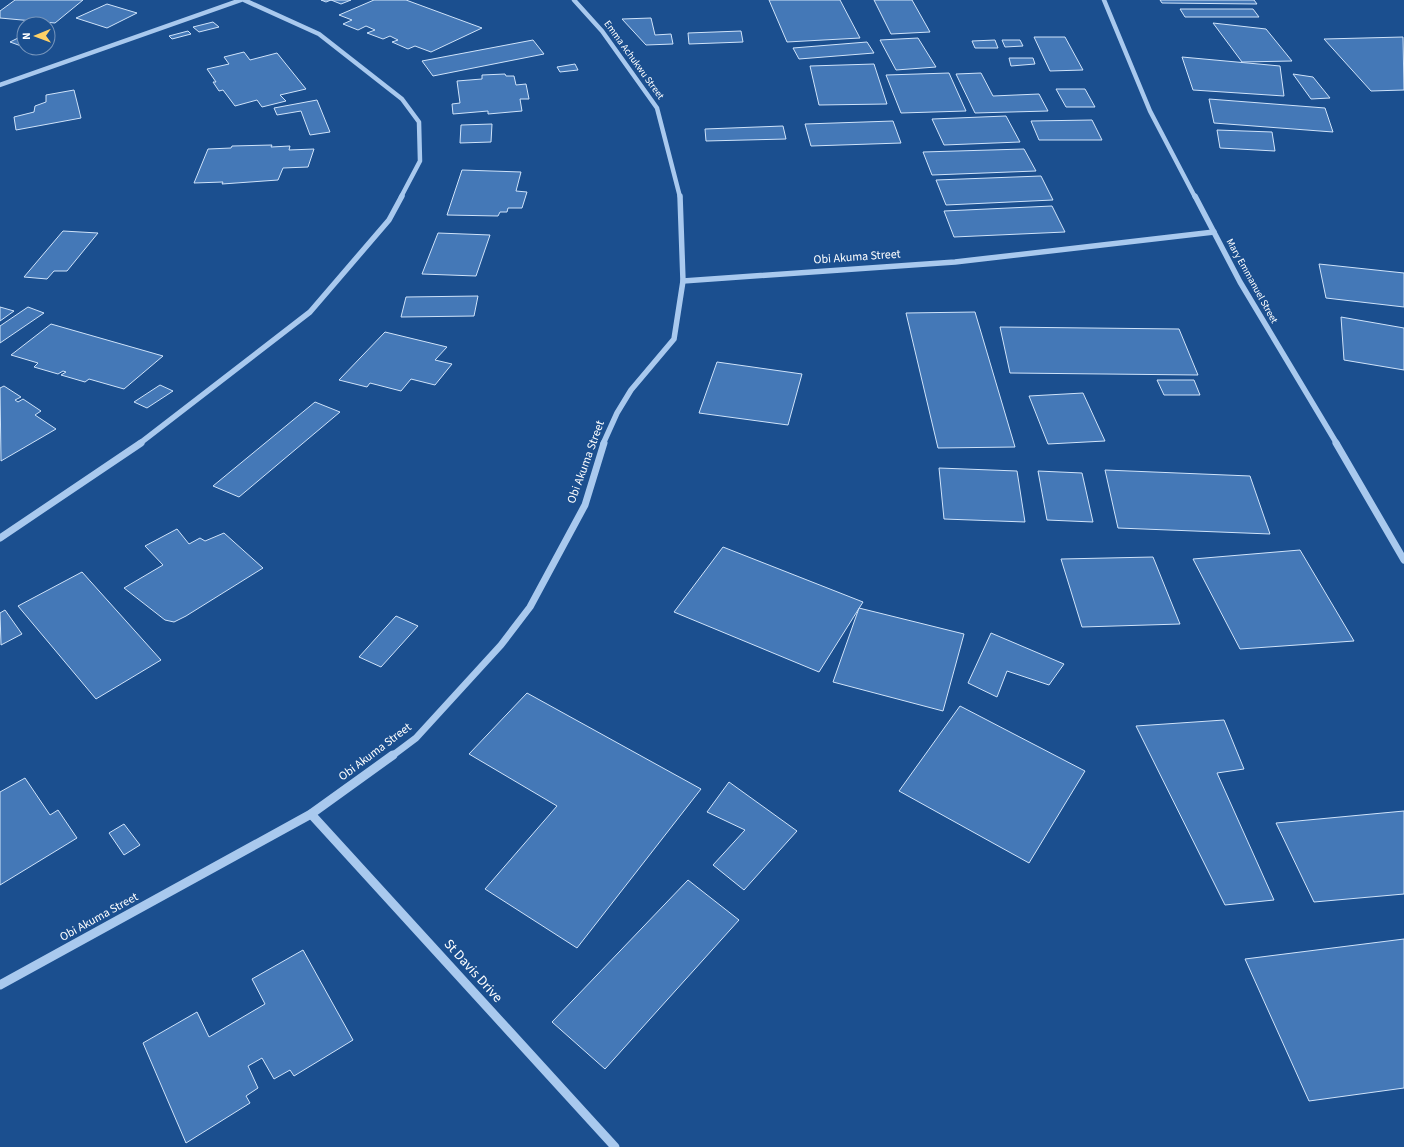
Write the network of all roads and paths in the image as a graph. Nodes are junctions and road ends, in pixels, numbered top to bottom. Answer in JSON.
{"nodes":[{"id":1,"x":242,"y":0,"type":"edge"},
{"id":2,"x":574,"y":0,"type":"edge"},
{"id":3,"x":1104,"y":0,"type":"edge"},
{"id":4,"x":0,"y":85,"type":"edge"},
{"id":5,"x":1214,"y":232,"type":"junction"},
{"id":6,"x":683,"y":281,"type":"junction"},
{"id":7,"x":0,"y":538,"type":"edge"},
{"id":8,"x":1404,"y":560,"type":"edge"},
{"id":9,"x":311,"y":814,"type":"junction"},
{"id":10,"x":0,"y":985,"type":"edge"},
{"id":11,"x":615,"y":1147,"type":"edge"}],
"edges":[{"from":1,"to":4,"type":"street"},
{"from":1,"to":7,"type":"street"},
{"from":2,"to":6,"type":"street","name":"Emma Achukwu Street"},
{"from":3,"to":5,"type":"street","name":"Mary Emmanuel Street"},
{"from":5,"to":6,"type":"street","name":"Obi Akuma Street"},
{"from":5,"to":8,"type":"street","name":"Mary Emmanuel Street"},
{"from":6,"to":9,"type":"street","name":"Obi Akuma Street"},
{"from":9,"to":10,"type":"street","name":"Obi Akuma Street"},
{"from":9,"to":11,"type":"street","name":"St Davis Drive"}]}
